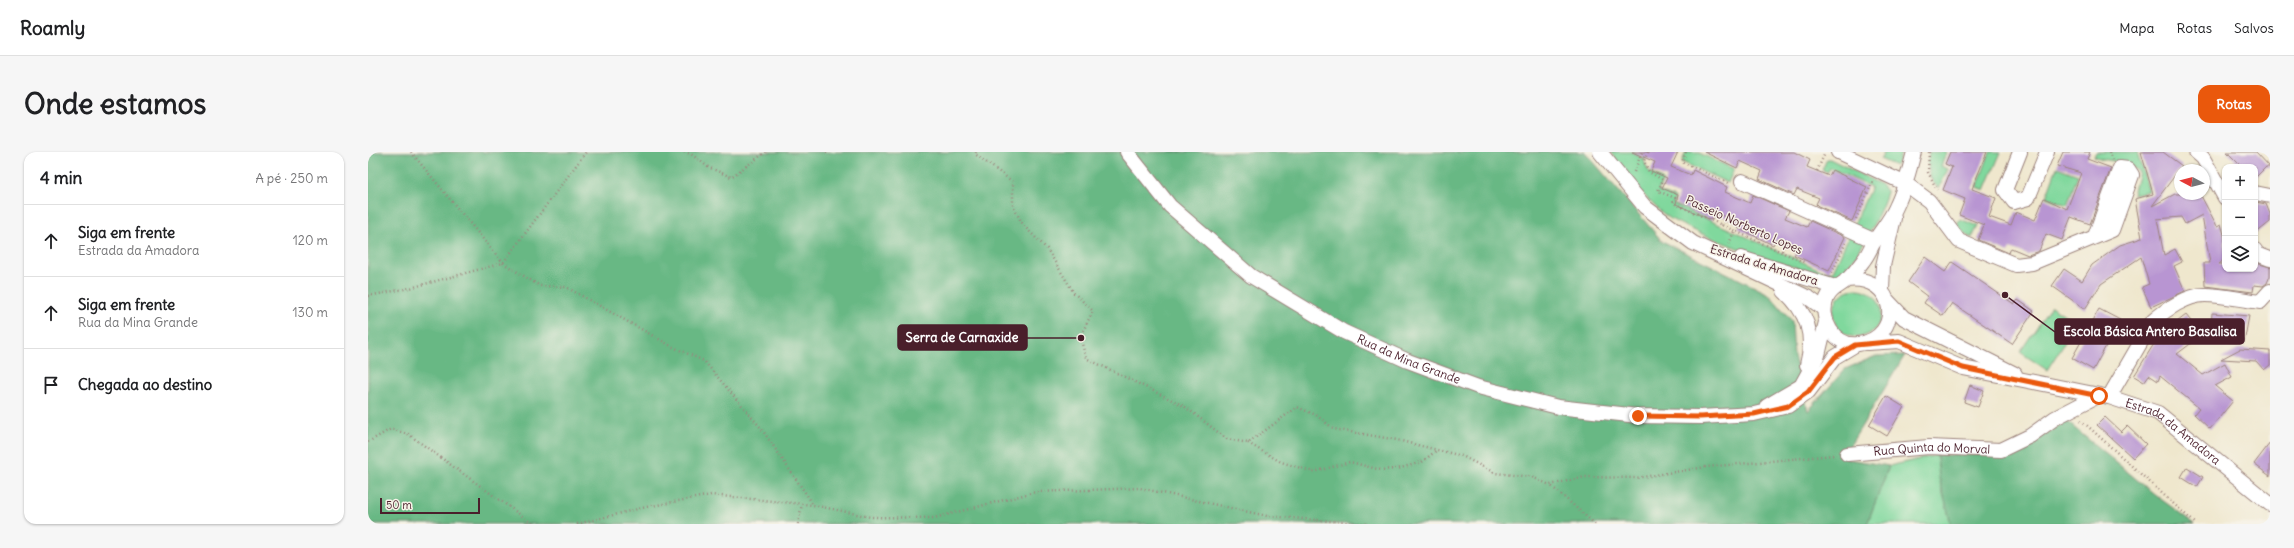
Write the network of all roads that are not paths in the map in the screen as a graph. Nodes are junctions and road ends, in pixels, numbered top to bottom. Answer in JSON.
{"nodes":[{"id":1,"x":1127,"y":152,"type":"edge"},
{"id":2,"x":1600,"y":152,"type":"edge"},
{"id":3,"x":1838,"y":152,"type":"edge"},
{"id":4,"x":1914,"y":152,"type":"edge"},
{"id":5,"x":2020,"y":152,"type":"edge"},
{"id":6,"x":2047,"y":152,"type":"edge"},
{"id":7,"x":2196,"y":152,"type":"edge"},
{"id":8,"x":1742,"y":181,"type":"road end"},
{"id":9,"x":1906,"y":184,"type":"junction"},
{"id":10,"x":2222,"y":186,"type":"edge"},
{"id":11,"x":2258,"y":194,"type":"edge"},
{"id":12,"x":2270,"y":196,"type":"edge"},
{"id":13,"x":1896,"y":208,"type":"junction"},
{"id":14,"x":2095,"y":236,"type":"dead end"},
{"id":15,"x":1875,"y":241,"type":"junction"},
{"id":16,"x":1693,"y":243,"type":"junction"},
{"id":17,"x":2258,"y":254,"type":"edge"},
{"id":18,"x":2270,"y":259,"type":"edge"},
{"id":19,"x":1837,"y":279,"type":"junction"},
{"id":20,"x":1773,"y":281,"type":"junction"},
{"id":21,"x":2270,"y":290,"type":"edge"},
{"id":22,"x":1885,"y":295,"type":"junction"},
{"id":23,"x":1825,"y":316,"type":"junction"},
{"id":24,"x":1861,"y":344,"type":"junction"},
{"id":25,"x":2037,"y":384,"type":"junction"},
{"id":26,"x":1801,"y":386,"type":"junction"},
{"id":27,"x":2104,"y":396,"type":"junction"},
{"id":28,"x":1754,"y":414,"type":"junction"},
{"id":29,"x":1847,"y":454,"type":"road end"},
{"id":30,"x":2270,"y":504,"type":"edge"}],
"edges":[{"from":1,"to":28,"type":"street","name":"Rua da Mina Grande"},
{"from":2,"to":16,"type":"street","name":"Estrada da Amadora"},
{"from":3,"to":9,"type":"street"},
{"from":4,"to":9,"type":"street"},
{"from":5,"to":6,"type":"street"},
{"from":7,"to":10,"type":"street"},
{"from":8,"to":15,"type":"street"},
{"from":9,"to":13,"type":"street"},
{"from":9,"to":14,"type":"street"},
{"from":11,"to":12,"type":"street"},
{"from":13,"to":15,"type":"street"},
{"from":13,"to":22,"type":"street"},
{"from":15,"to":19,"type":"street"},
{"from":16,"to":19,"type":"street","name":"Estrada da Amadora"},
{"from":16,"to":20,"type":"street","name":"Estrada da Amadora"},
{"from":17,"to":18,"type":"street"},
{"from":19,"to":22,"type":"street"},
{"from":19,"to":23,"type":"street"},
{"from":20,"to":23,"type":"street","name":"Estrada da Amadora"},
{"from":20,"to":26,"type":"street"},
{"from":21,"to":27,"type":"street"},
{"from":22,"to":24,"type":"street"},
{"from":22,"to":25,"type":"street","name":"Estrada da Amadora"},
{"from":23,"to":24,"type":"street"},
{"from":23,"to":26,"type":"street"},
{"from":24,"to":25,"type":"street","name":"Estrada da Amadora"},
{"from":24,"to":28,"type":"street","name":"Rua da Mina Grande"},
{"from":25,"to":27,"type":"street","name":"Estrada da Amadora"},
{"from":26,"to":28,"type":"street","name":"Rua da Mina Grande"},
{"from":27,"to":29,"type":"street","name":"Rua Quinta do Morval"},
{"from":27,"to":30,"type":"street","name":"Estrada da Amadora"}]}
